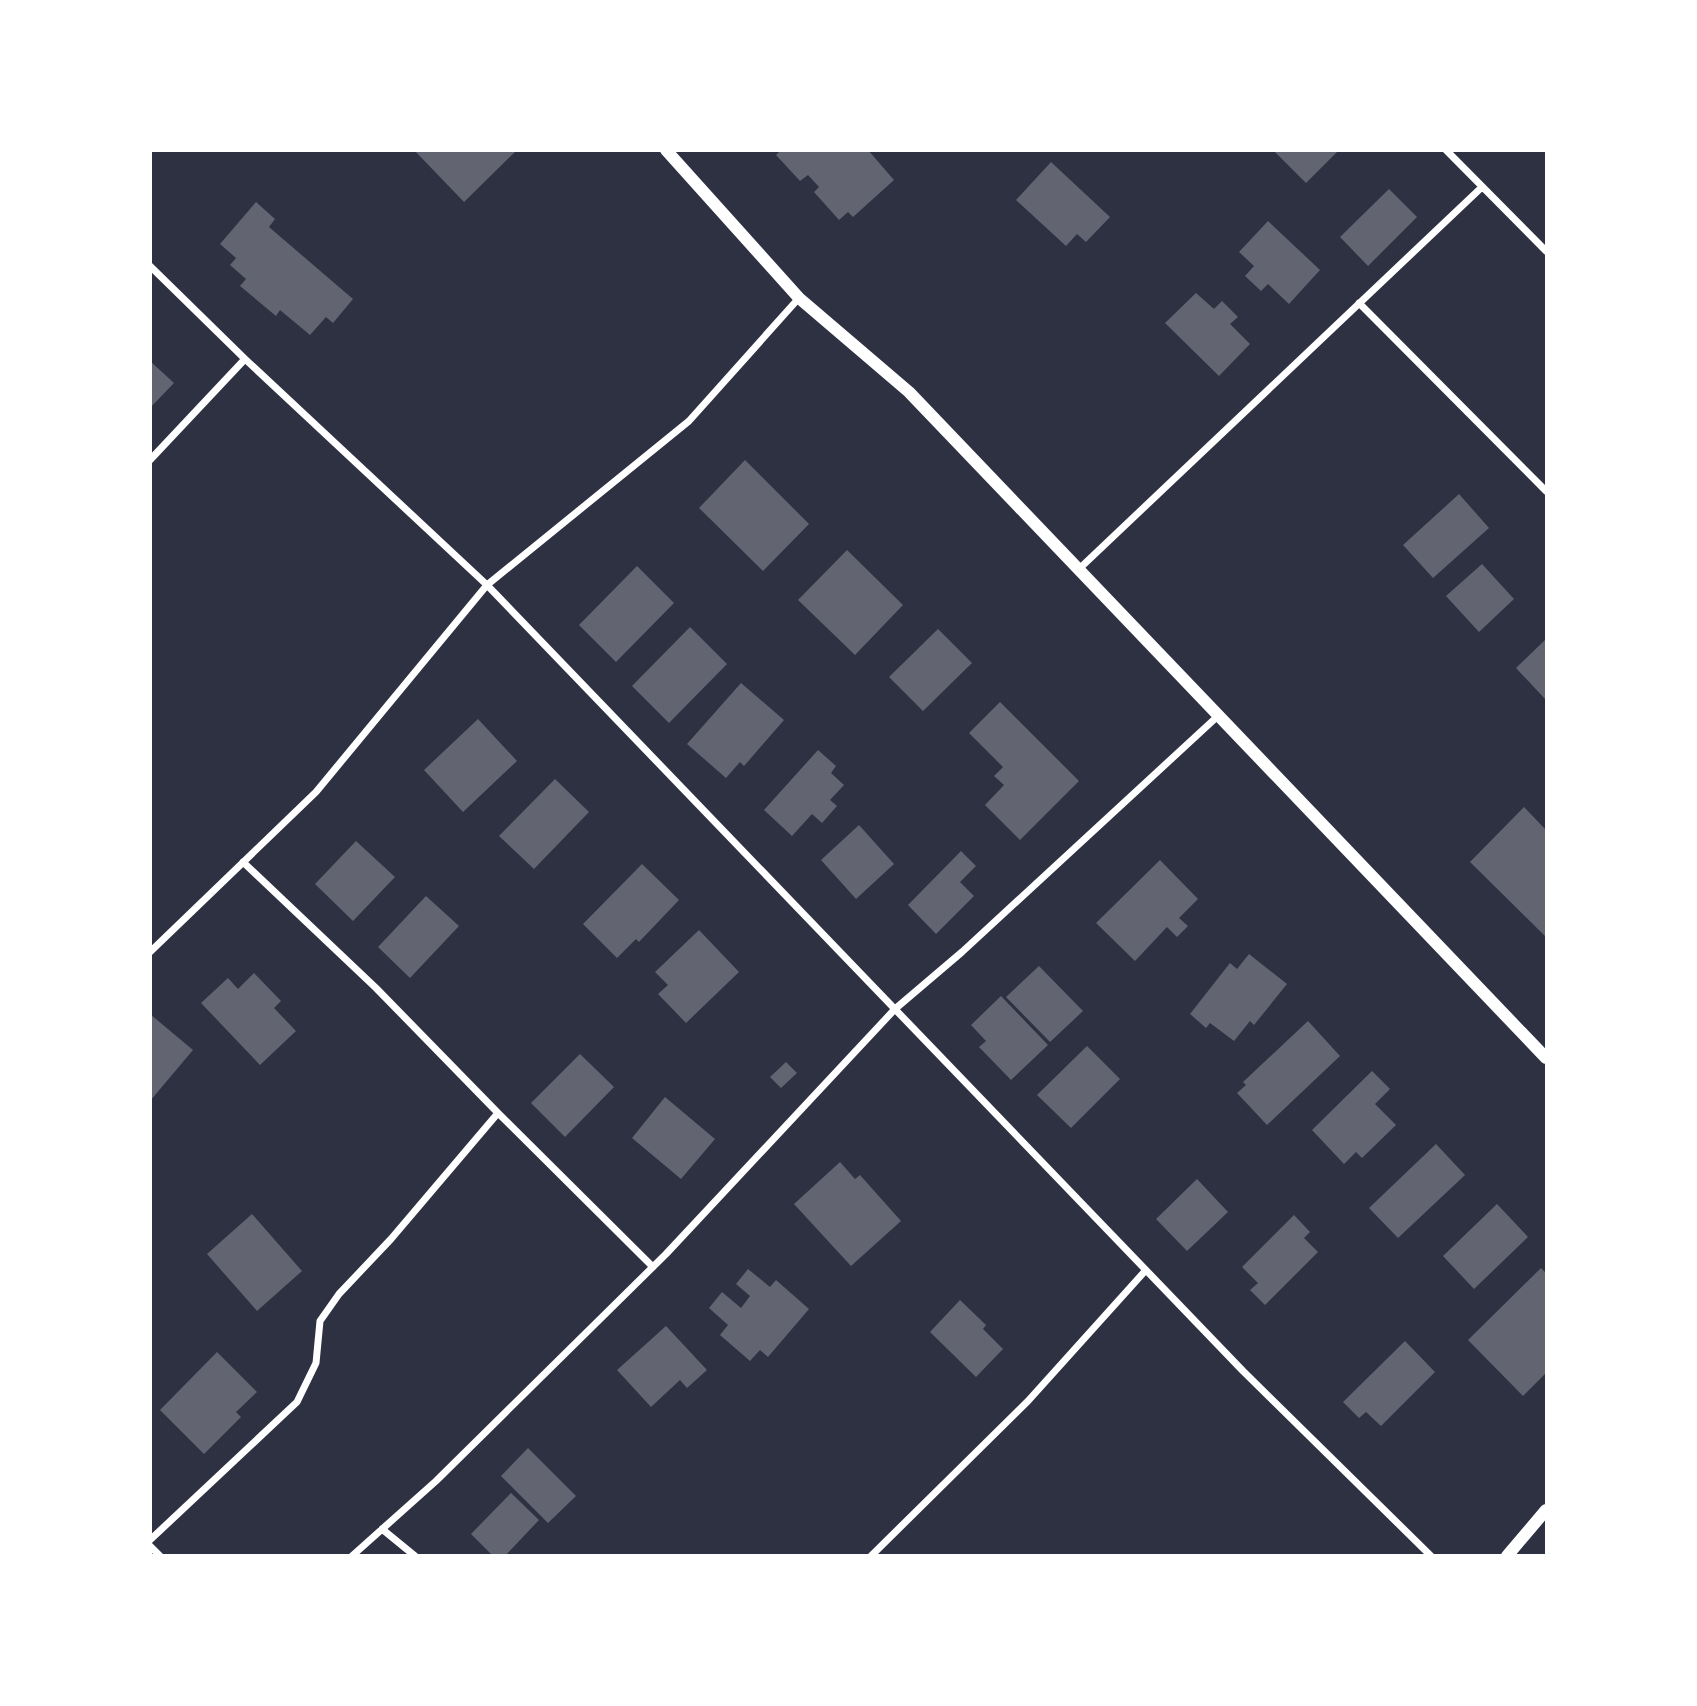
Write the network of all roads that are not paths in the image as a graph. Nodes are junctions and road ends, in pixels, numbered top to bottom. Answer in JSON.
{"nodes":[{"id":1,"x":666,"y":150,"type":"edge"},
{"id":2,"x":1446,"y":150,"type":"edge"},
{"id":3,"x":1482,"y":187,"type":"junction"},
{"id":4,"x":1546,"y":251,"type":"edge"},
{"id":5,"x":150,"y":266,"type":"edge"},
{"id":6,"x":799,"y":298,"type":"junction"},
{"id":7,"x":1359,"y":303,"type":"junction"},
{"id":8,"x":245,"y":359,"type":"junction"},
{"id":9,"x":150,"y":460,"type":"edge"},
{"id":10,"x":1546,"y":491,"type":"edge"},
{"id":11,"x":1079,"y":569,"type":"junction"},
{"id":12,"x":488,"y":585,"type":"junction"},
{"id":13,"x":1219,"y":715,"type":"junction"},
{"id":14,"x":243,"y":862,"type":"junction"},
{"id":15,"x":150,"y":952,"type":"edge"},
{"id":16,"x":895,"y":1009,"type":"junction"},
{"id":17,"x":1546,"y":1058,"type":"edge"},
{"id":18,"x":498,"y":1113,"type":"junction"},
{"id":19,"x":653,"y":1267,"type":"junction"},
{"id":20,"x":1146,"y":1270,"type":"junction"},
{"id":21,"x":1546,"y":1510,"type":"edge"},
{"id":22,"x":382,"y":1529,"type":"junction"},
{"id":23,"x":150,"y":1540,"type":"edge"},
{"id":24,"x":150,"y":1546,"type":"edge"},
{"id":25,"x":160,"y":1556,"type":"edge"},
{"id":26,"x":352,"y":1556,"type":"edge"},
{"id":27,"x":415,"y":1556,"type":"edge"},
{"id":28,"x":871,"y":1556,"type":"edge"},
{"id":29,"x":1431,"y":1556,"type":"edge"},
{"id":30,"x":1507,"y":1556,"type":"edge"}],
"edges":[{"from":1,"to":6,"type":"street"},
{"from":2,"to":3,"type":"street"},
{"from":3,"to":4,"type":"street"},
{"from":3,"to":7,"type":"street"},
{"from":5,"to":8,"type":"street"},
{"from":6,"to":11,"type":"street"},
{"from":6,"to":12,"type":"street"},
{"from":7,"to":10,"type":"street"},
{"from":7,"to":11,"type":"street"},
{"from":8,"to":9,"type":"street"},
{"from":8,"to":12,"type":"street"},
{"from":11,"to":13,"type":"street"},
{"from":12,"to":14,"type":"street"},
{"from":12,"to":16,"type":"street"},
{"from":13,"to":16,"type":"street"},
{"from":13,"to":17,"type":"street"},
{"from":14,"to":15,"type":"street"},
{"from":14,"to":18,"type":"street"},
{"from":16,"to":19,"type":"street"},
{"from":16,"to":20,"type":"street"},
{"from":18,"to":19,"type":"street"},
{"from":18,"to":23,"type":"street"},
{"from":19,"to":22,"type":"street"},
{"from":20,"to":28,"type":"street"},
{"from":20,"to":29,"type":"street"},
{"from":21,"to":30,"type":"street"},
{"from":22,"to":26,"type":"street"},
{"from":22,"to":27,"type":"street"},
{"from":24,"to":25,"type":"street"}]}
